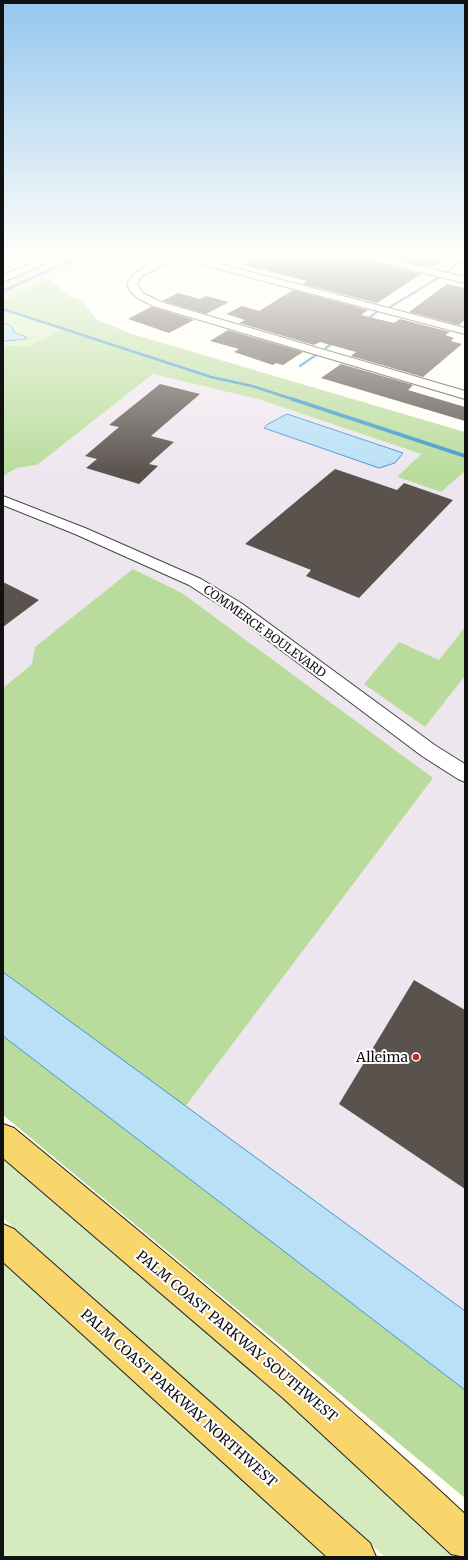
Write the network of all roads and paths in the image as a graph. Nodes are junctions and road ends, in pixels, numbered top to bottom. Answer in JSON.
{"nodes":[{"id":1,"x":242,"y":329,"type":"edge"},
{"id":2,"x":465,"y":395,"type":"edge"},
{"id":3,"x":3,"y":500,"type":"edge"},
{"id":4,"x":465,"y":774,"type":"edge"},
{"id":5,"x":3,"y":1139,"type":"edge"},
{"id":6,"x":3,"y":1240,"type":"edge"},
{"id":7,"x":465,"y":1540,"type":"edge"},
{"id":8,"x":356,"y":1557,"type":"edge"}],
"edges":[{"from":1,"to":2,"type":"street"},
{"from":3,"to":4,"type":"street","name":"COMMERCE BOULEVARD"},
{"from":5,"to":7,"type":"main road","name":"PALM COAST PARKWAY SOUTHWEST"},
{"from":6,"to":8,"type":"main road","name":"PALM COAST PARKWAY NORTHWEST"}]}
